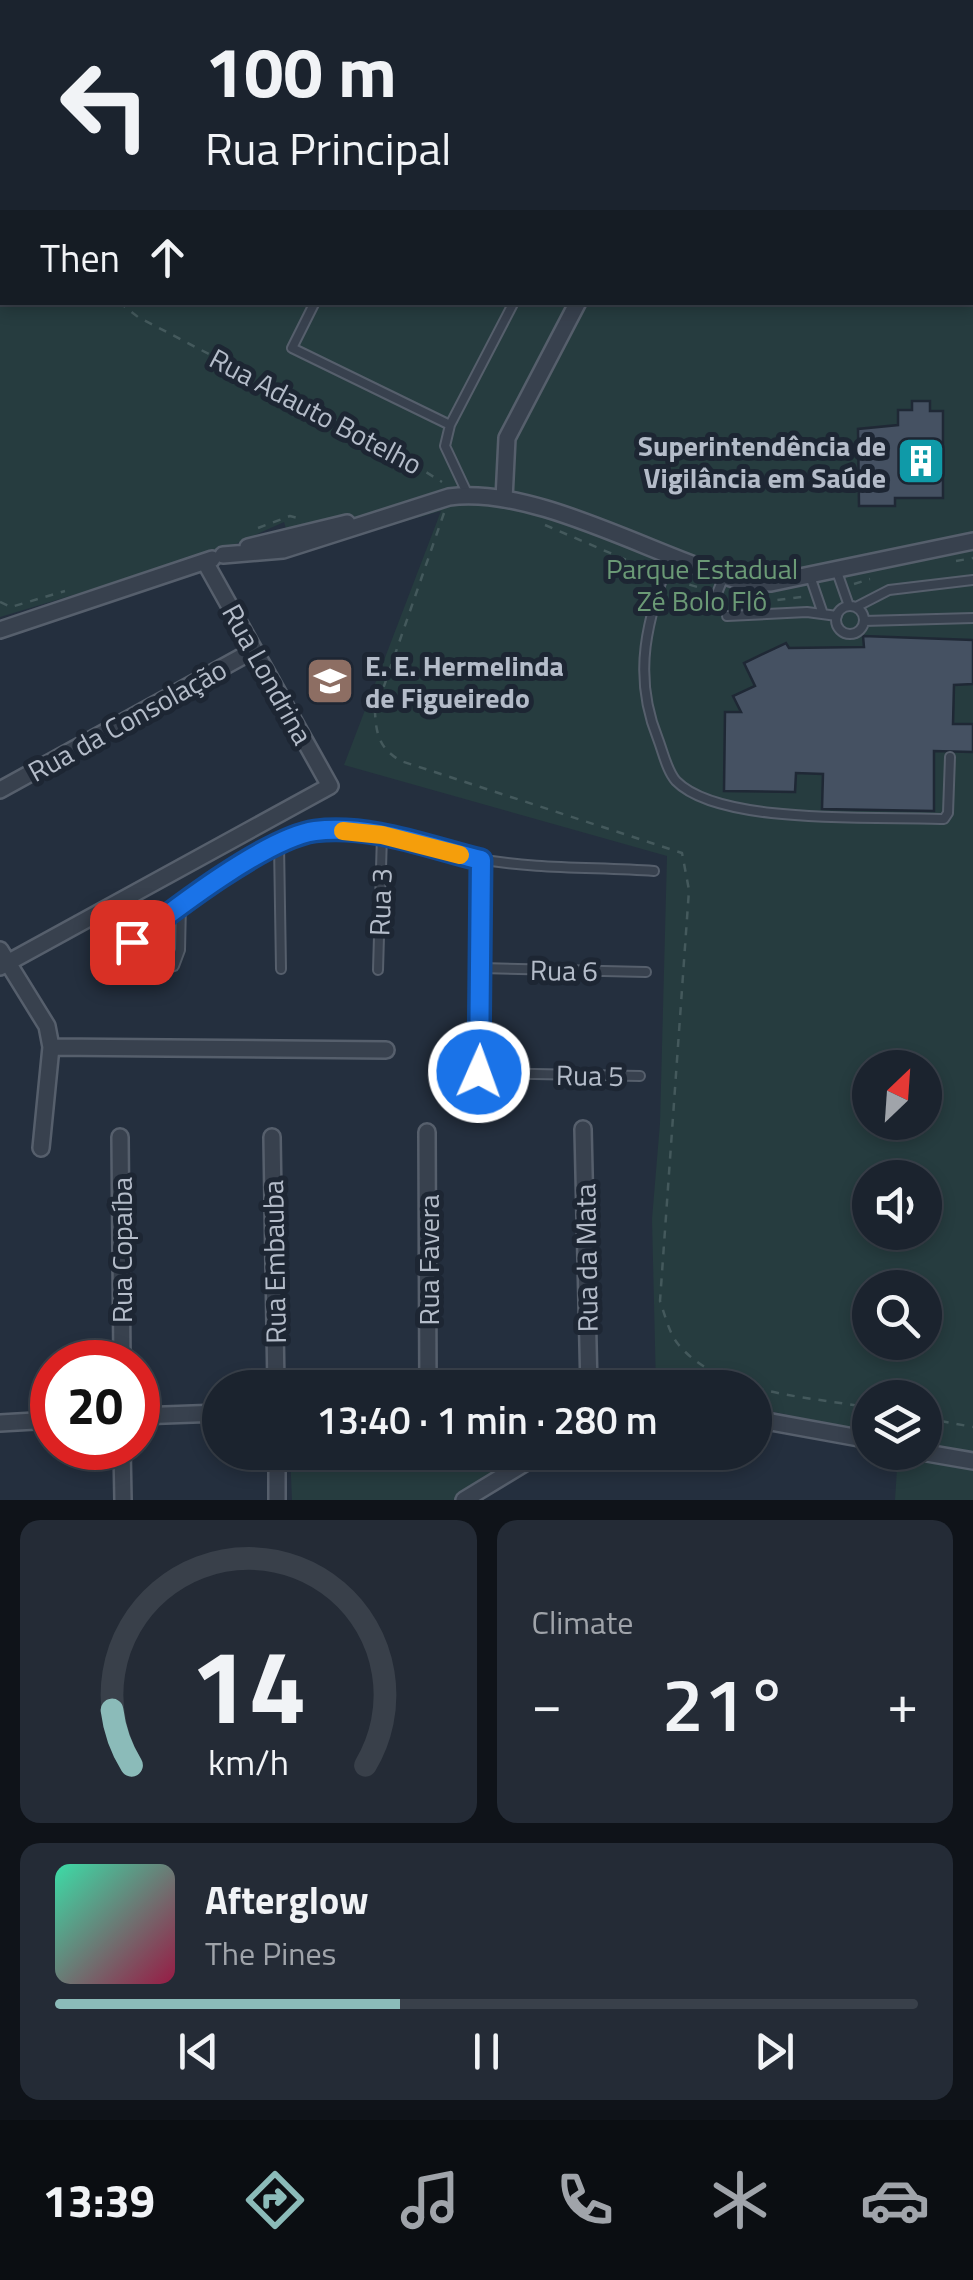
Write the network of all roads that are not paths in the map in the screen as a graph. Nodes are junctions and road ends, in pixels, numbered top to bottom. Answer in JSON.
{"nodes":[{"id":1,"x":313,"y":305,"type":"edge"},
{"id":2,"x":512,"y":305,"type":"edge"},
{"id":3,"x":576,"y":305,"type":"edge"},
{"id":4,"x":450,"y":425,"type":"junction"},
{"id":5,"x":468,"y":494,"type":"junction"},
{"id":6,"x":504,"y":499,"type":"junction"},
{"id":7,"x":973,"y":541,"type":"edge"},
{"id":8,"x":670,"y":555,"type":"junction"},
{"id":9,"x":205,"y":562,"type":"junction"},
{"id":10,"x":836,"y":569,"type":"junction"},
{"id":11,"x":724,"y":576,"type":"junction"},
{"id":12,"x":810,"y":576,"type":"junction"},
{"id":13,"x":973,"y":580,"type":"edge"},
{"id":14,"x":714,"y":601,"type":"dead end"},
{"id":15,"x":852,"y":607,"type":"junction"},
{"id":16,"x":823,"y":614,"type":"junction"},
{"id":17,"x":726,"y":616,"type":"dead end"},
{"id":18,"x":837,"y":616,"type":"junction"},
{"id":19,"x":973,"y":618,"type":"edge"},
{"id":20,"x":864,"y":621,"type":"junction"},
{"id":21,"x":0,"y":630,"type":"edge"},
{"id":22,"x":254,"y":650,"type":"junction"},
{"id":23,"x":950,"y":757,"type":"dead end"},
{"id":24,"x":0,"y":790,"type":"edge"},
{"id":25,"x":382,"y":835,"type":"junction"},
{"id":26,"x":279,"y":844,"type":"junction"},
{"id":27,"x":481,"y":860,"type":"junction"},
{"id":28,"x":654,"y":870,"type":"dead end"},
{"id":29,"x":182,"y":903,"type":"junction"},
{"id":30,"x":112,"y":908,"type":"junction"},
{"id":31,"x":132,"y":942,"type":"junction"},
{"id":32,"x":2,"y":960,"type":"edge"},
{"id":33,"x":481,"y":968,"type":"junction"},
{"id":34,"x":281,"y":969,"type":"dead end"},
{"id":35,"x":378,"y":970,"type":"dead end"},
{"id":36,"x":646,"y":972,"type":"dead end"},
{"id":37,"x":51,"y":1047,"type":"junction"},
{"id":38,"x":386,"y":1050,"type":"dead end"},
{"id":39,"x":640,"y":1076,"type":"dead end"},
{"id":40,"x":584,"y":1129,"type":"dead end"},
{"id":41,"x":428,"y":1132,"type":"dead end"},
{"id":42,"x":120,"y":1137,"type":"dead end"},
{"id":43,"x":272,"y":1137,"type":"dead end"},
{"id":44,"x":40,"y":1148,"type":"dead end"},
{"id":45,"x":122,"y":1340,"type":"edge"},
{"id":46,"x":276,"y":1370,"type":"edge"},
{"id":47,"x":428,"y":1370,"type":"edge"},
{"id":48,"x":590,"y":1370,"type":"edge"},
{"id":49,"x":202,"y":1414,"type":"edge"},
{"id":50,"x":160,"y":1415,"type":"edge"},
{"id":51,"x":30,"y":1422,"type":"edge"},
{"id":52,"x":772,"y":1422,"type":"edge"},
{"id":53,"x":0,"y":1424,"type":"edge"},
{"id":54,"x":852,"y":1436,"type":"edge"},
{"id":55,"x":942,"y":1456,"type":"edge"},
{"id":56,"x":973,"y":1462,"type":"edge"},
{"id":57,"x":122,"y":1470,"type":"edge"},
{"id":58,"x":277,"y":1470,"type":"edge"},
{"id":59,"x":513,"y":1470,"type":"edge"},
{"id":60,"x":123,"y":1500,"type":"edge"},
{"id":61,"x":277,"y":1500,"type":"edge"},
{"id":62,"x":464,"y":1500,"type":"edge"}],
"edges":[{"from":1,"to":4,"type":"lane"},
{"from":2,"to":4,"type":"lane"},
{"from":3,"to":6,"type":"street"},
{"from":4,"to":5,"type":"lane"},
{"from":5,"to":6,"type":"street","name":"Rua Adauto Botelho"},
{"from":5,"to":9,"type":"street","name":"Rua Adauto Botelho"},
{"from":6,"to":8,"type":"street","name":"Rua Adauto Botelho"},
{"from":7,"to":10,"type":"street","name":"Rua Adauto Botelho"},
{"from":8,"to":11,"type":"street","name":"Rua Adauto Botelho"},
{"from":8,"to":23,"type":"lane"},
{"from":9,"to":21,"type":"street"},
{"from":9,"to":22,"type":"street","name":"Rua Londrina"},
{"from":10,"to":12,"type":"street","name":"Rua Adauto Botelho"},
{"from":10,"to":15,"type":"lane"},
{"from":11,"to":12,"type":"street","name":"Rua Adauto Botelho"},
{"from":11,"to":14,"type":"lane"},
{"from":12,"to":16,"type":"lane"},
{"from":13,"to":15,"type":"lane"},
{"from":15,"to":18,"type":"lane"},
{"from":15,"to":20,"type":"lane"},
{"from":16,"to":17,"type":"lane"},
{"from":16,"to":18,"type":"lane"},
{"from":18,"to":20,"type":"lane"},
{"from":19,"to":20,"type":"lane"},
{"from":22,"to":24,"type":"street","name":"Rua da Consolação"},
{"from":22,"to":30,"type":"street","name":"Rua Londrina"},
{"from":25,"to":26,"type":"lane"},
{"from":25,"to":27,"type":"lane"},
{"from":25,"to":35,"type":"lane","name":"Rua 3"},
{"from":26,"to":29,"type":"lane"},
{"from":26,"to":34,"type":"lane"},
{"from":27,"to":28,"type":"lane"},
{"from":27,"to":33,"type":"lane"},
{"from":29,"to":31,"type":"lane"},
{"from":29,"to":31,"type":"lane"},
{"from":30,"to":31,"type":"lane"},
{"from":30,"to":32,"type":"street"},
{"from":32,"to":37,"type":"street"},
{"from":33,"to":36,"type":"lane","name":"Rua 6"},
{"from":33,"to":39,"type":"lane","name":"Rua 5"},
{"from":37,"to":38,"type":"street"},
{"from":37,"to":44,"type":"street"},
{"from":40,"to":48,"type":"street","name":"Rua da Mata"},
{"from":41,"to":47,"type":"street","name":"Rua Favera"},
{"from":42,"to":45,"type":"street","name":"Rua Copaíba"},
{"from":43,"to":46,"type":"street","name":"Rua Embauba"},
{"from":49,"to":50,"type":"street"},
{"from":51,"to":53,"type":"street"},
{"from":52,"to":54,"type":"street"},
{"from":55,"to":56,"type":"street"},
{"from":57,"to":60,"type":"street"},
{"from":58,"to":61,"type":"street"},
{"from":59,"to":62,"type":"street"}]}
